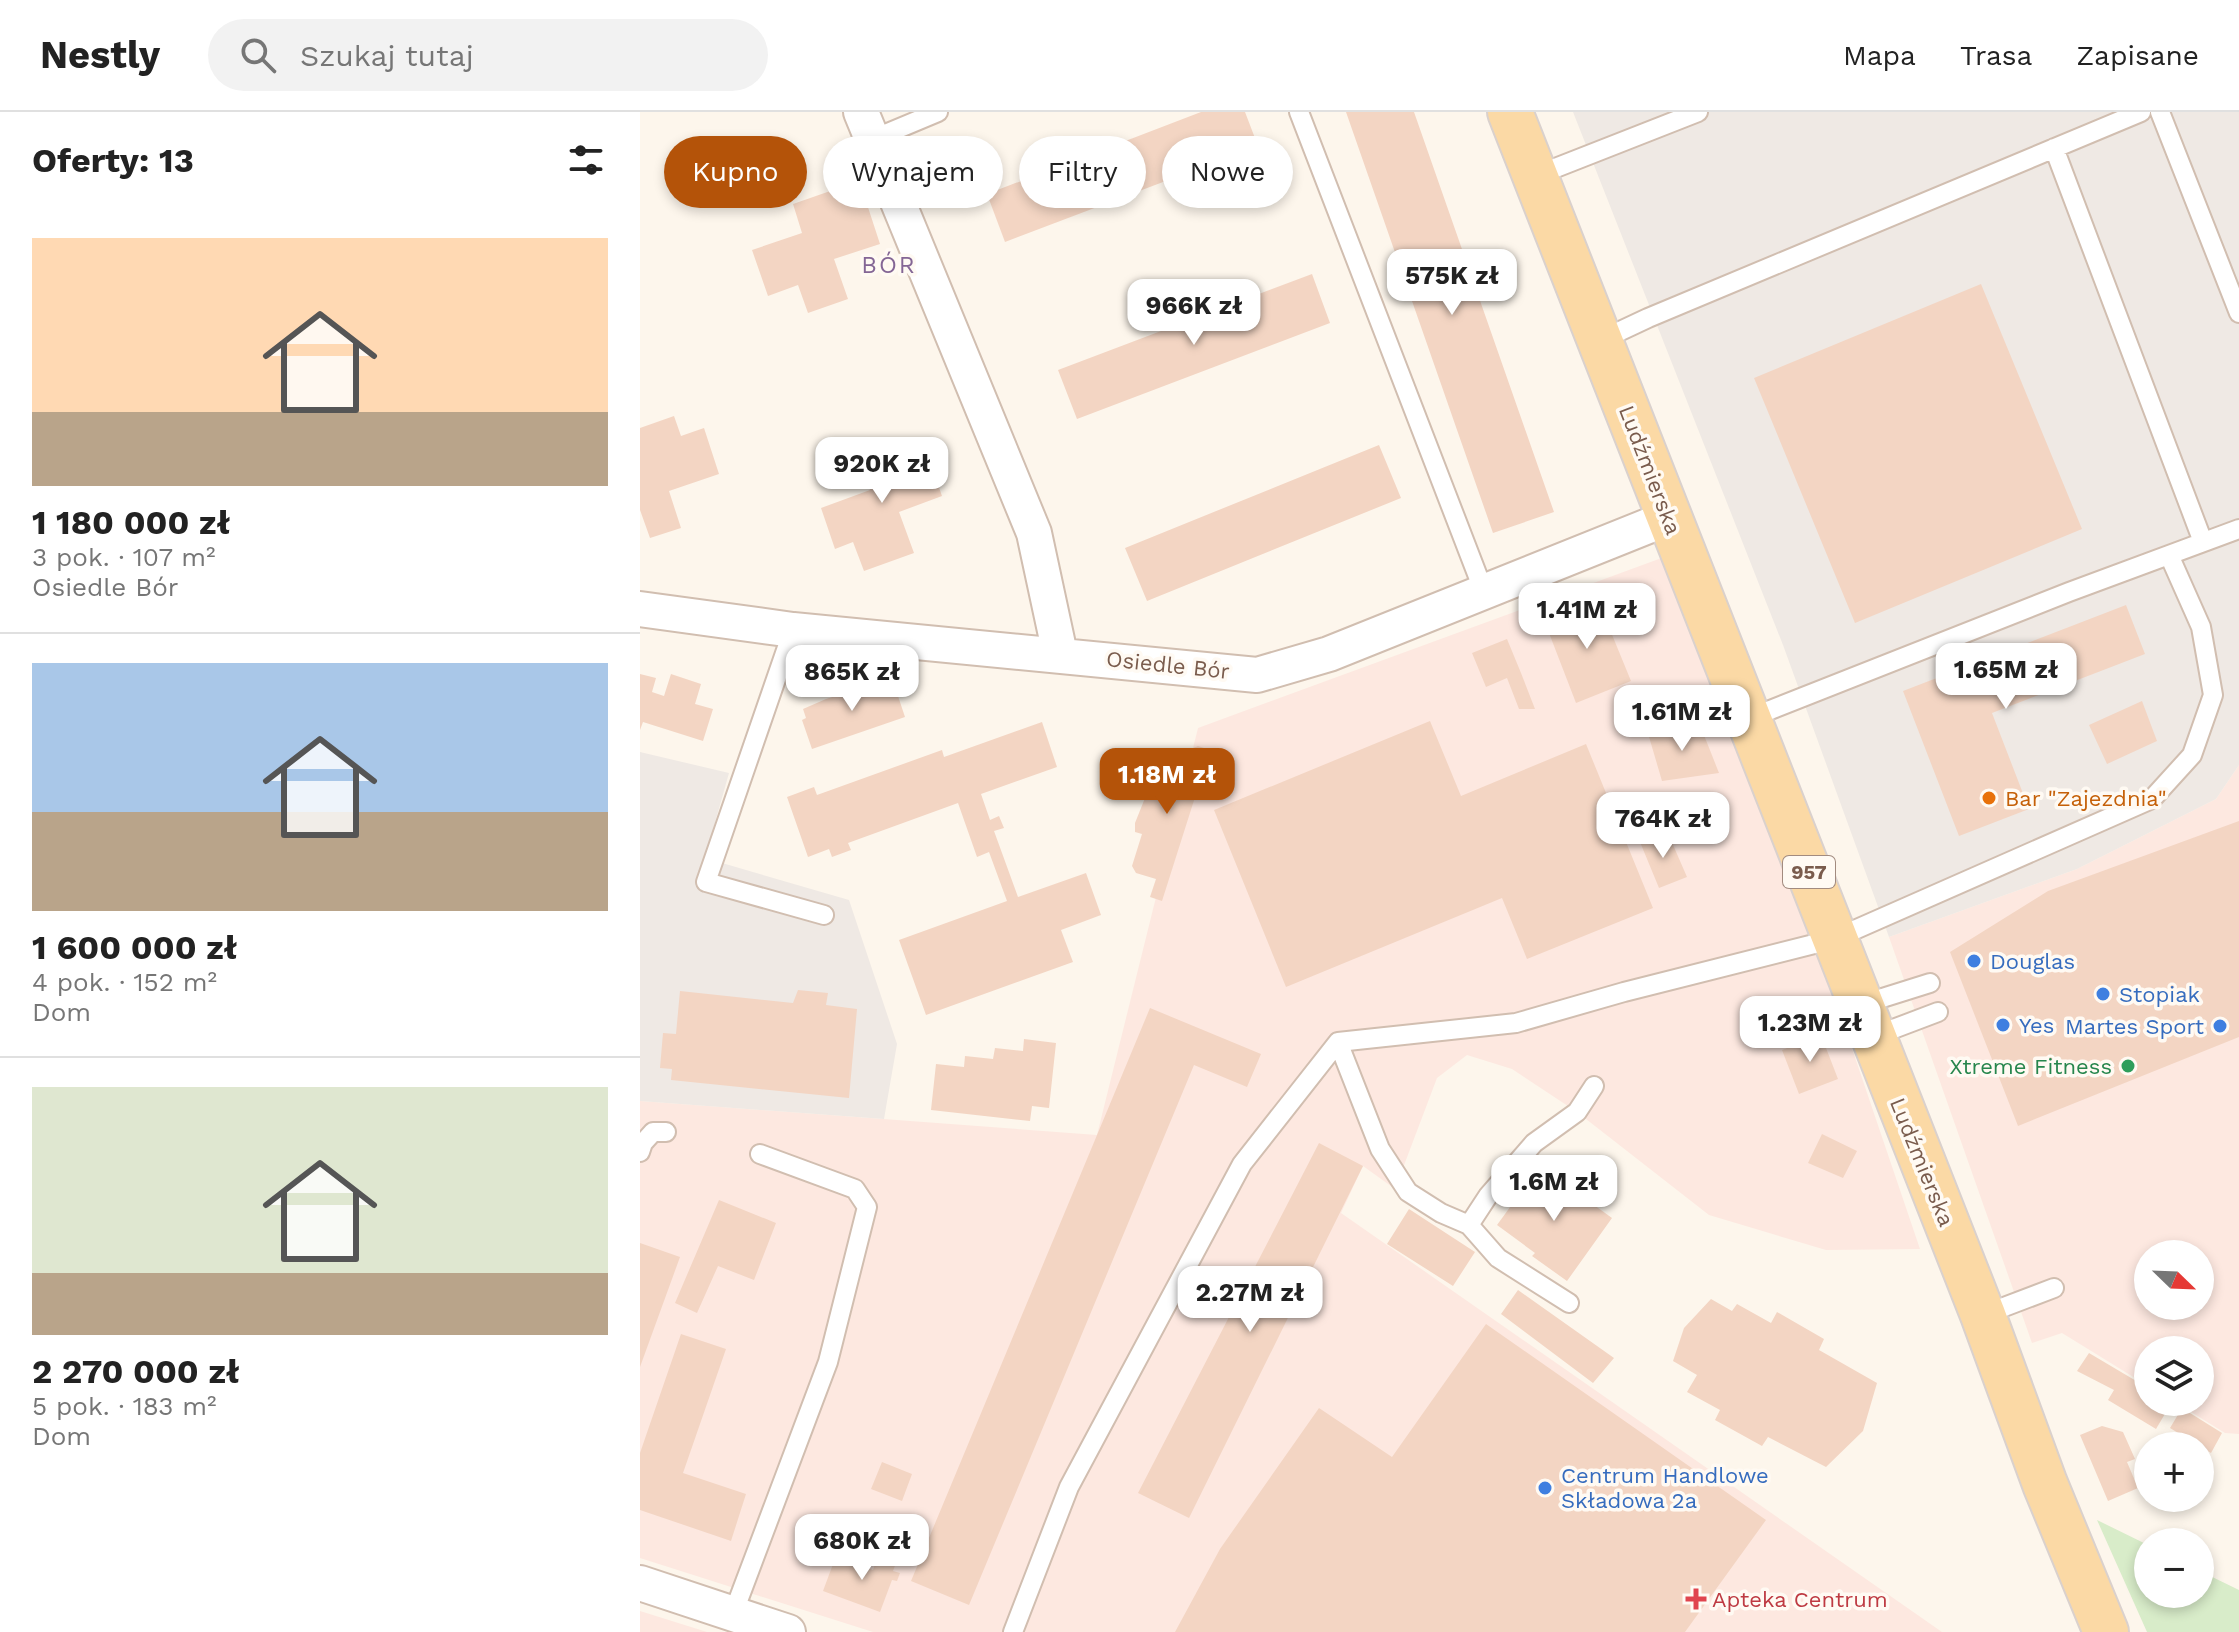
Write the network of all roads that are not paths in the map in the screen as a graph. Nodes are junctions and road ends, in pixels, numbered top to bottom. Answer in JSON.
{"nodes":[{"id":1,"x":938,"y":112,"type":"edge"},
{"id":2,"x":1299,"y":112,"type":"edge"},
{"id":3,"x":1510,"y":112,"type":"edge"},
{"id":4,"x":1698,"y":112,"type":"edge"},
{"id":5,"x":2141,"y":112,"type":"edge"},
{"id":6,"x":2160,"y":112,"type":"edge"},
{"id":7,"x":866,"y":126,"type":"edge"},
{"id":8,"x":2054,"y":148,"type":"junction"},
{"id":9,"x":1535,"y":176,"type":"junction"},
{"id":10,"x":2239,"y":313,"type":"edge"},
{"id":11,"x":1599,"y":341,"type":"junction"},
{"id":12,"x":1668,"y":518,"type":"junction"},
{"id":13,"x":2239,"y":529,"type":"edge"},
{"id":14,"x":2203,"y":542,"type":"junction"},
{"id":15,"x":2169,"y":555,"type":"junction"},
{"id":16,"x":1484,"y":592,"type":"junction"},
{"id":17,"x":640,"y":609,"type":"edge"},
{"id":18,"x":793,"y":630,"type":"junction"},
{"id":19,"x":1060,"y":654,"type":"junction"},
{"id":20,"x":1750,"y":718,"type":"junction"},
{"id":21,"x":824,"y":915,"type":"dead end"},
{"id":22,"x":1834,"y":939,"type":"junction"},
{"id":23,"x":1930,"y":983,"type":"dead end"},
{"id":24,"x":1938,"y":1012,"type":"dead end"},
{"id":25,"x":1866,"y":1021,"type":"junction"},
{"id":26,"x":1338,"y":1042,"type":"junction"},
{"id":27,"x":1594,"y":1086,"type":"dead end"},
{"id":28,"x":666,"y":1132,"type":"dead end"},
{"id":29,"x":640,"y":1152,"type":"edge"},
{"id":30,"x":760,"y":1154,"type":"dead end"},
{"id":31,"x":1469,"y":1225,"type":"junction"},
{"id":32,"x":2054,"y":1288,"type":"dead end"},
{"id":33,"x":1569,"y":1303,"type":"dead end"},
{"id":34,"x":1983,"y":1315,"type":"junction"},
{"id":35,"x":640,"y":1583,"type":"edge"},
{"id":36,"x":733,"y":1614,"type":"junction"},
{"id":37,"x":788,"y":1632,"type":"edge"},
{"id":38,"x":1013,"y":1632,"type":"edge"},
{"id":39,"x":2106,"y":1632,"type":"edge"}],
"edges":[{"from":1,"to":7,"type":"lane"},
{"from":2,"to":16,"type":"lane"},
{"from":3,"to":9,"type":"main road","name":"Ludźmierska","number":"957"},
{"from":4,"to":9,"type":"lane"},
{"from":5,"to":8,"type":"lane"},
{"from":6,"to":10,"type":"lane"},
{"from":7,"to":19,"type":"street"},
{"from":8,"to":11,"type":"lane"},
{"from":8,"to":14,"type":"lane"},
{"from":9,"to":11,"type":"main road","name":"Ludźmierska","number":"957"},
{"from":11,"to":12,"type":"main road","name":"Ludźmierska","number":"957"},
{"from":12,"to":16,"type":"street","name":"Osiedle Bór"},
{"from":12,"to":20,"type":"main road","name":"Ludźmierska","number":"957"},
{"from":13,"to":14,"type":"lane"},
{"from":14,"to":15,"type":"lane"},
{"from":15,"to":20,"type":"lane"},
{"from":15,"to":22,"type":"lane"},
{"from":16,"to":19,"type":"street","name":"Osiedle Bór"},
{"from":17,"to":18,"type":"street","name":"Osiedle Bór"},
{"from":18,"to":19,"type":"street","name":"Osiedle Bór"},
{"from":18,"to":21,"type":"lane"},
{"from":20,"to":22,"type":"main road","name":"Ludźmierska","number":"957"},
{"from":22,"to":25,"type":"main road","name":"Ludźmierska","number":"957"},
{"from":22,"to":26,"type":"lane"},
{"from":23,"to":25,"type":"lane"},
{"from":24,"to":25,"type":"lane"},
{"from":25,"to":34,"type":"main road","name":"Ludźmierska","number":"957"},
{"from":26,"to":31,"type":"lane"},
{"from":26,"to":38,"type":"lane"},
{"from":27,"to":31,"type":"lane"},
{"from":28,"to":29,"type":"lane"},
{"from":30,"to":36,"type":"lane"},
{"from":31,"to":33,"type":"lane"},
{"from":32,"to":34,"type":"lane"},
{"from":34,"to":39,"type":"main road","name":"Ludźmierska","number":"957"},
{"from":35,"to":36,"type":"street"},
{"from":36,"to":37,"type":"street"}]}
